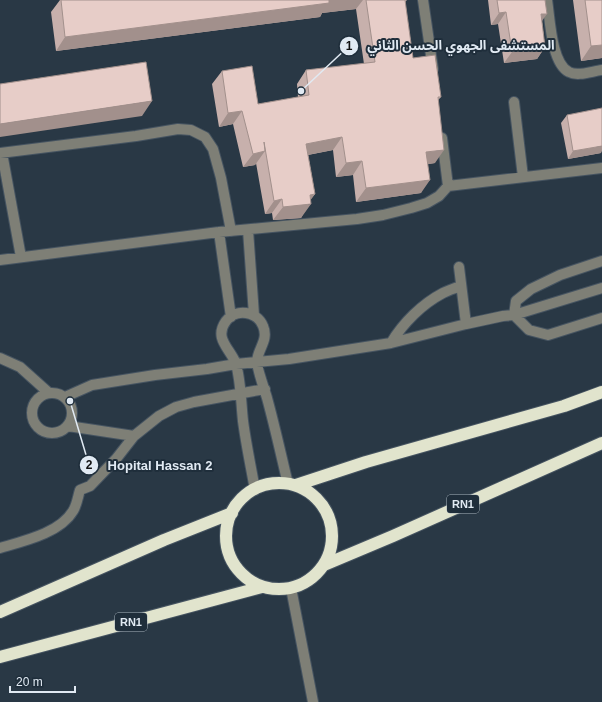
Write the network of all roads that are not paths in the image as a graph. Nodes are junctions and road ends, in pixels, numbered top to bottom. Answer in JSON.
{"nodes":[{"id":1,"x":423,"y":0,"type":"edge"},
{"id":2,"x":547,"y":0,"type":"edge"},
{"id":3,"x":602,"y":70,"type":"edge"},
{"id":4,"x":434,"y":77,"type":"edge"},
{"id":5,"x":514,"y":102,"type":"dead end"},
{"id":6,"x":441,"y":132,"type":"edge"},
{"id":7,"x":1,"y":153,"type":"edge"},
{"id":8,"x":602,"y":168,"type":"edge"},
{"id":9,"x":523,"y":177,"type":"junction"},
{"id":10,"x":448,"y":186,"type":"junction"},
{"id":11,"x":248,"y":230,"type":"junction"},
{"id":12,"x":231,"y":231,"type":"junction"},
{"id":13,"x":219,"y":232,"type":"junction"},
{"id":14,"x":21,"y":257,"type":"junction"},
{"id":15,"x":0,"y":260,"type":"edge"},
{"id":16,"x":602,"y":261,"type":"edge"},
{"id":17,"x":459,"y":267,"type":"dead end"},
{"id":18,"x":461,"y":286,"type":"junction"},
{"id":19,"x":602,"y":288,"type":"edge"},
{"id":20,"x":514,"y":314,"type":"junction"},
{"id":21,"x":254,"y":315,"type":"junction"},
{"id":22,"x":231,"y":317,"type":"junction"},
{"id":23,"x":602,"y":318,"type":"edge"},
{"id":24,"x":466,"y":324,"type":"junction"},
{"id":25,"x":391,"y":343,"type":"junction"},
{"id":26,"x":0,"y":358,"type":"edge"},
{"id":27,"x":257,"y":361,"type":"junction"},
{"id":28,"x":236,"y":364,"type":"junction"},
{"id":29,"x":265,"y":389,"type":"junction"},
{"id":30,"x":602,"y":392,"type":"edge"},
{"id":31,"x":49,"y":393,"type":"junction"},
{"id":32,"x":241,"y":394,"type":"junction"},
{"id":33,"x":65,"y":397,"type":"junction"},
{"id":34,"x":68,"y":426,"type":"junction"},
{"id":35,"x":134,"y":436,"type":"junction"},
{"id":36,"x":602,"y":443,"type":"edge"},
{"id":37,"x":292,"y":484,"type":"junction"},
{"id":38,"x":255,"y":490,"type":"junction"},
{"id":39,"x":232,"y":513,"type":"junction"},
{"id":40,"x":0,"y":548,"type":"edge"},
{"id":41,"x":324,"y":565,"type":"junction"},
{"id":42,"x":262,"y":587,"type":"junction"},
{"id":43,"x":291,"y":588,"type":"junction"},
{"id":44,"x":0,"y":612,"type":"edge"},
{"id":45,"x":0,"y":657,"type":"edge"},
{"id":46,"x":313,"y":702,"type":"edge"}],
"edges":[{"from":1,"to":4,"type":"street"},
{"from":2,"to":3,"type":"street"},
{"from":5,"to":9,"type":"street"},
{"from":6,"to":10,"type":"street"},
{"from":7,"to":12,"type":"street"},
{"from":7,"to":14,"type":"street"},
{"from":8,"to":9,"type":"street"},
{"from":9,"to":10,"type":"street"},
{"from":10,"to":11,"type":"street"},
{"from":11,"to":12,"type":"street"},
{"from":11,"to":21,"type":"street"},
{"from":12,"to":13,"type":"street"},
{"from":13,"to":14,"type":"street"},
{"from":13,"to":22,"type":"street"},
{"from":14,"to":15,"type":"street"},
{"from":16,"to":20,"type":"street"},
{"from":17,"to":18,"type":"street"},
{"from":18,"to":24,"type":"street"},
{"from":18,"to":25,"type":"street"},
{"from":19,"to":20,"type":"street"},
{"from":20,"to":23,"type":"street"},
{"from":20,"to":24,"type":"street"},
{"from":21,"to":22,"type":"street"},
{"from":21,"to":27,"type":"street"},
{"from":22,"to":28,"type":"street"},
{"from":24,"to":25,"type":"street"},
{"from":25,"to":27,"type":"street"},
{"from":26,"to":31,"type":"street"},
{"from":27,"to":28,"type":"street"},
{"from":27,"to":29,"type":"street"},
{"from":28,"to":32,"type":"street"},
{"from":28,"to":33,"type":"street"},
{"from":29,"to":32,"type":"street"},
{"from":29,"to":37,"type":"street"},
{"from":30,"to":37,"type":"highway","number":"RN1"},
{"from":31,"to":33,"type":"street"},
{"from":31,"to":34,"type":"street"},
{"from":32,"to":35,"type":"street"},
{"from":32,"to":38,"type":"street"},
{"from":33,"to":34,"type":"street"},
{"from":34,"to":35,"type":"street"},
{"from":35,"to":40,"type":"street"},
{"from":36,"to":41,"type":"highway","number":"RN1"},
{"from":37,"to":38,"type":"highway","number":"RN1"},
{"from":37,"to":41,"type":"highway","number":"RN1"},
{"from":38,"to":39,"type":"highway","number":"RN1"},
{"from":39,"to":42,"type":"highway","number":"RN1"},
{"from":39,"to":44,"type":"highway","number":"RN1"},
{"from":41,"to":43,"type":"highway","number":"RN1"},
{"from":42,"to":43,"type":"highway","number":"RN1"},
{"from":42,"to":45,"type":"highway","number":"RN1"},
{"from":43,"to":46,"type":"street"}]}
